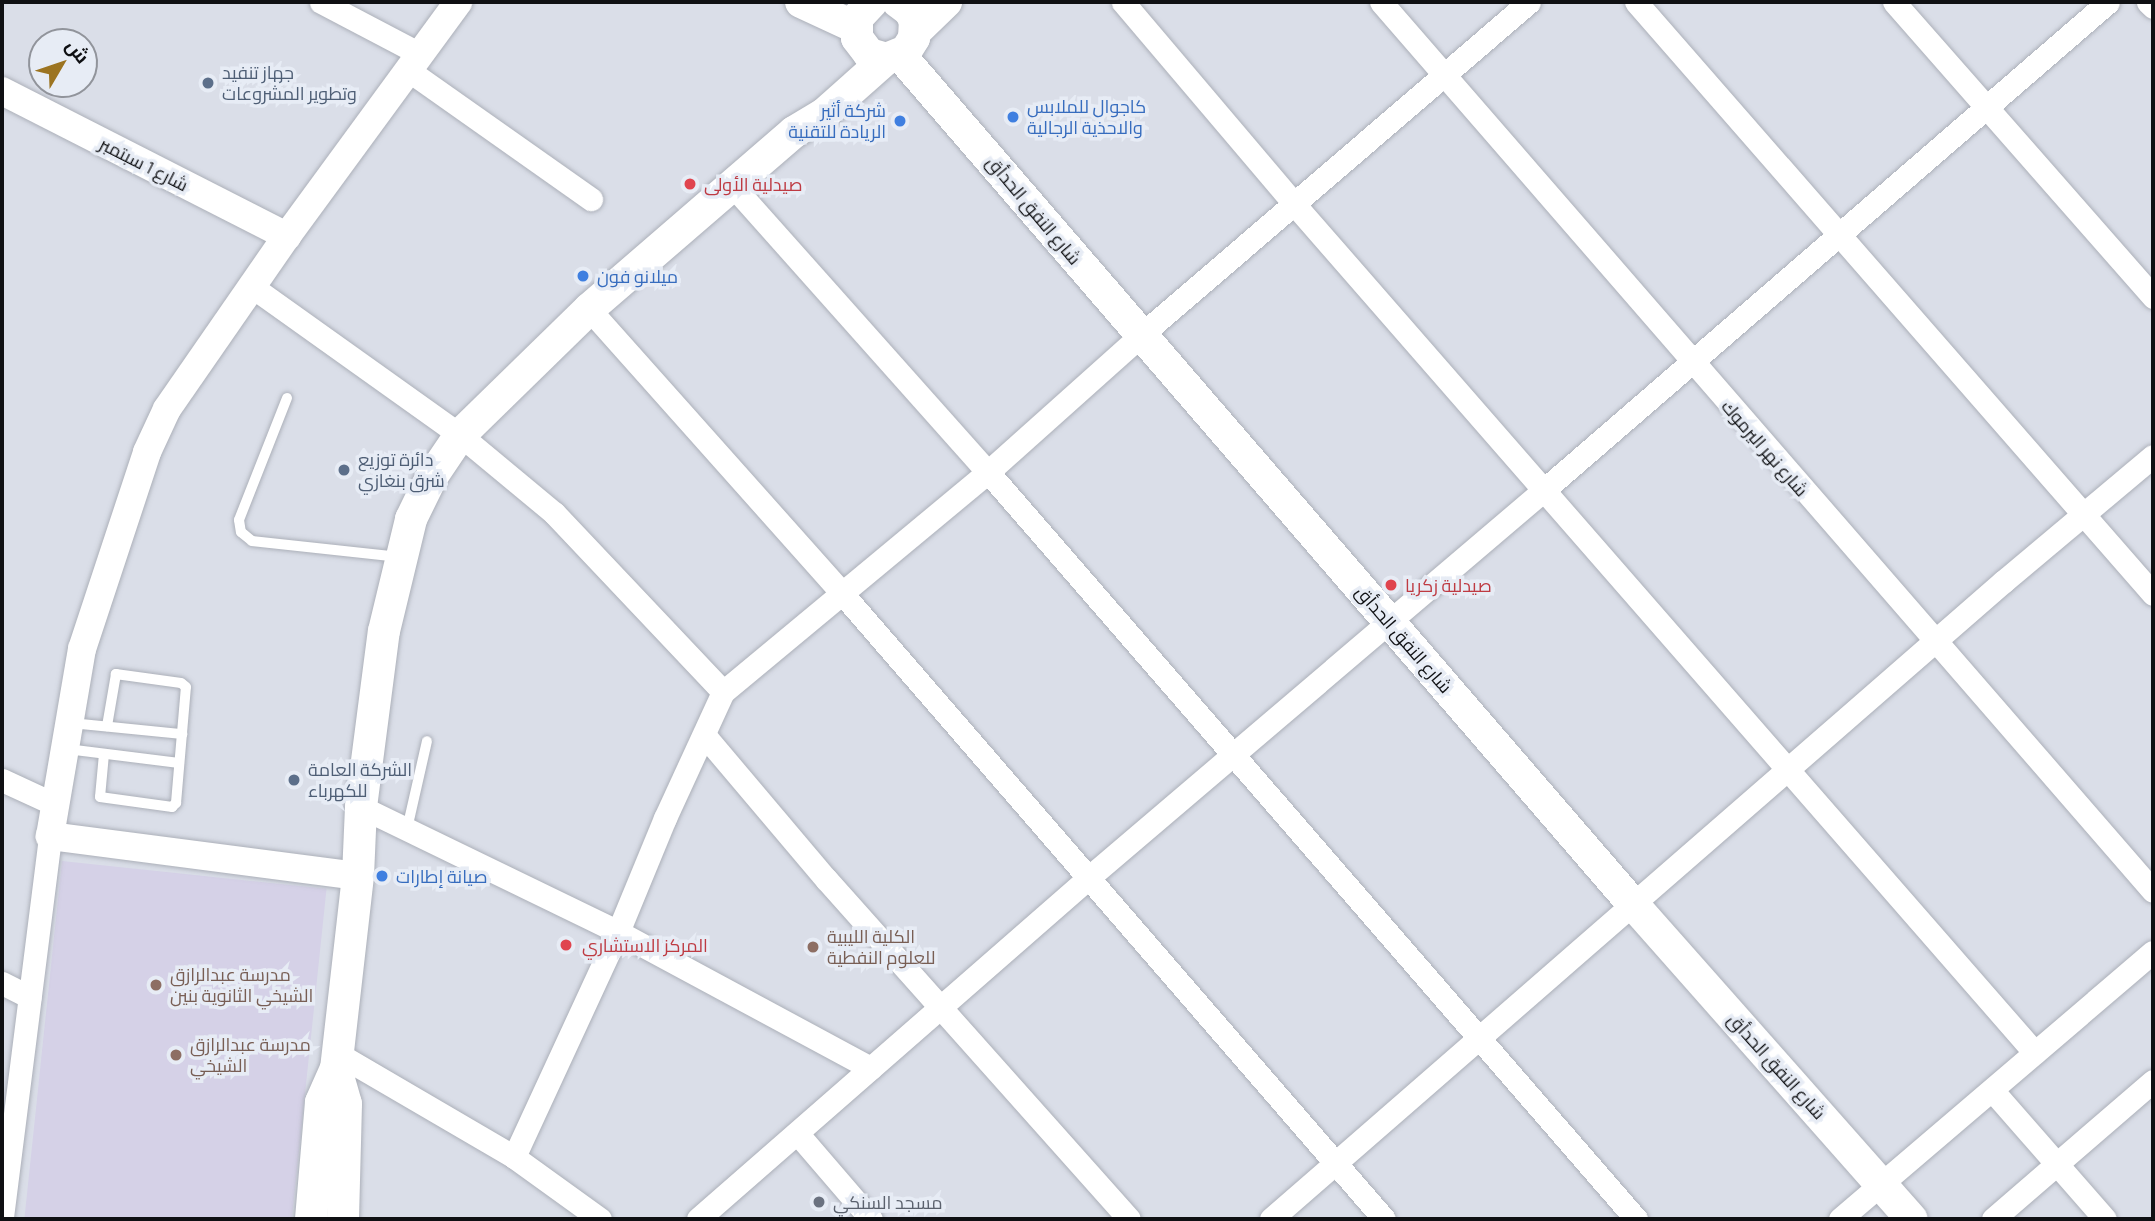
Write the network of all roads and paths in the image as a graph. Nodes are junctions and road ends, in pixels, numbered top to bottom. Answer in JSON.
{"nodes":[{"id":1,"x":321,"y":2,"type":"edge"},
{"id":2,"x":458,"y":2,"type":"edge"},
{"id":3,"x":801,"y":2,"type":"edge"},
{"id":4,"x":946,"y":2,"type":"edge"},
{"id":5,"x":1123,"y":2,"type":"edge"},
{"id":6,"x":1381,"y":2,"type":"edge"},
{"id":7,"x":1529,"y":2,"type":"edge"},
{"id":8,"x":1636,"y":2,"type":"edge"},
{"id":9,"x":1894,"y":2,"type":"edge"},
{"id":10,"x":2108,"y":2,"type":"edge"},
{"id":11,"x":2148,"y":2,"type":"edge"},
{"id":12,"x":2153,"y":7,"type":"edge"},
{"id":13,"x":880,"y":25,"type":"edge"},
{"id":14,"x":414,"y":62,"type":"junction"},
{"id":15,"x":1444,"y":75,"type":"junction"},
{"id":16,"x":2,"y":91,"type":"edge"},
{"id":17,"x":1985,"y":106,"type":"junction"},
{"id":18,"x":732,"y":185,"type":"junction"},
{"id":19,"x":591,"y":200,"type":"dead end"},
{"id":20,"x":1295,"y":205,"type":"junction"},
{"id":21,"x":1837,"y":233,"type":"junction"},
{"id":22,"x":287,"y":236,"type":"junction"},
{"id":23,"x":254,"y":288,"type":"junction"},
{"id":24,"x":2153,"y":298,"type":"edge"},
{"id":25,"x":589,"y":309,"type":"junction"},
{"id":26,"x":1141,"y":335,"type":"junction"},
{"id":27,"x":1691,"y":361,"type":"junction"},
{"id":28,"x":287,"y":398,"type":"dead end"},
{"id":29,"x":460,"y":435,"type":"junction"},
{"id":30,"x":2153,"y":456,"type":"edge"},
{"id":31,"x":988,"y":472,"type":"junction"},
{"id":32,"x":1545,"y":489,"type":"junction"},
{"id":33,"x":2083,"y":514,"type":"junction"},
{"id":34,"x":400,"y":557,"type":"junction"},
{"id":35,"x":841,"y":592,"type":"junction"},
{"id":36,"x":2153,"y":594,"type":"edge"},
{"id":37,"x":1388,"y":620,"type":"junction"},
{"id":38,"x":1936,"y":643,"type":"junction"},
{"id":39,"x":723,"y":692,"type":"junction"},
{"id":40,"x":107,"y":726,"type":"junction"},
{"id":41,"x":182,"y":734,"type":"junction"},
{"id":42,"x":66,"y":736,"type":"junction"},
{"id":43,"x":705,"y":736,"type":"junction"},
{"id":44,"x":427,"y":741,"type":"dead end"},
{"id":45,"x":104,"y":754,"type":"junction"},
{"id":46,"x":1232,"y":755,"type":"junction"},
{"id":47,"x":179,"y":763,"type":"junction"},
{"id":48,"x":1787,"y":769,"type":"junction"},
{"id":49,"x":2,"y":780,"type":"edge"},
{"id":50,"x":54,"y":804,"type":"junction"},
{"id":51,"x":361,"y":807,"type":"junction"},
{"id":52,"x":407,"y":829,"type":"junction"},
{"id":53,"x":50,"y":836,"type":"junction"},
{"id":54,"x":358,"y":876,"type":"junction"},
{"id":55,"x":1087,"y":879,"type":"junction"},
{"id":56,"x":2153,"y":891,"type":"edge"},
{"id":57,"x":1632,"y":903,"type":"junction"},
{"id":58,"x":618,"y":932,"type":"junction"},
{"id":59,"x":2153,"y":952,"type":"edge"},
{"id":60,"x":2,"y":983,"type":"edge"},
{"id":61,"x":30,"y":997,"type":"junction"},
{"id":62,"x":942,"y":1008,"type":"junction"},
{"id":63,"x":1476,"y":1037,"type":"junction"},
{"id":64,"x":2035,"y":1053,"type":"junction"},
{"id":65,"x":337,"y":1062,"type":"junction"},
{"id":66,"x":871,"y":1068,"type":"junction"},
{"id":67,"x":1992,"y":1090,"type":"junction"},
{"id":68,"x":2149,"y":1093,"type":"edge"},
{"id":69,"x":797,"y":1133,"type":"junction"},
{"id":70,"x":514,"y":1157,"type":"junction"},
{"id":71,"x":1334,"y":1161,"type":"junction"},
{"id":72,"x":2057,"y":1163,"type":"junction"},
{"id":73,"x":4,"y":1172,"type":"edge"},
{"id":74,"x":1881,"y":1183,"type":"junction"},
{"id":75,"x":2,"y":1217,"type":"edge"},
{"id":76,"x":311,"y":1219,"type":"edge"},
{"id":77,"x":343,"y":1219,"type":"edge"},
{"id":78,"x":600,"y":1219,"type":"edge"},
{"id":79,"x":698,"y":1219,"type":"edge"},
{"id":80,"x":871,"y":1219,"type":"edge"},
{"id":81,"x":1129,"y":1219,"type":"edge"},
{"id":82,"x":1271,"y":1219,"type":"edge"},
{"id":83,"x":1384,"y":1219,"type":"edge"},
{"id":84,"x":1636,"y":1219,"type":"edge"},
{"id":85,"x":1840,"y":1219,"type":"edge"},
{"id":86,"x":1912,"y":1219,"type":"edge"},
{"id":87,"x":1993,"y":1219,"type":"edge"},
{"id":88,"x":2105,"y":1219,"type":"edge"}],
"edges":[{"from":1,"to":14,"type":"street"},
{"from":2,"to":14,"type":"street"},
{"from":3,"to":13,"type":"main road"},
{"from":4,"to":13,"type":"main road"},
{"from":5,"to":20,"type":"street"},
{"from":6,"to":15,"type":"street","name":"شارع نهر اليرموك"},
{"from":7,"to":15,"type":"street"},
{"from":8,"to":21,"type":"street"},
{"from":9,"to":17,"type":"street"},
{"from":10,"to":17,"type":"street"},
{"from":11,"to":12,"type":"street"},
{"from":13,"to":18,"type":"main road"},
{"from":13,"to":26,"type":"main road","name":"شارع النفق الحدأق"},
{"from":14,"to":19,"type":"street"},
{"from":14,"to":22,"type":"street"},
{"from":15,"to":20,"type":"street"},
{"from":15,"to":27,"type":"street","name":"شارع نهر اليرموك"},
{"from":16,"to":22,"type":"street","name":"شارع 1 سبتمبر"},
{"from":17,"to":21,"type":"street"},
{"from":17,"to":24,"type":"street"},
{"from":18,"to":25,"type":"main road"},
{"from":18,"to":31,"type":"street"},
{"from":20,"to":26,"type":"street"},
{"from":20,"to":32,"type":"street"},
{"from":21,"to":27,"type":"street"},
{"from":21,"to":33,"type":"street"},
{"from":22,"to":23,"type":"street"},
{"from":23,"to":29,"type":"street"},
{"from":23,"to":42,"type":"street"},
{"from":25,"to":29,"type":"main road"},
{"from":25,"to":35,"type":"street"},
{"from":26,"to":31,"type":"street"},
{"from":26,"to":37,"type":"main road","name":"شارع النفق الحدأق"},
{"from":27,"to":32,"type":"street"},
{"from":27,"to":38,"type":"street","name":"شارع نهر اليرموك"},
{"from":28,"to":34,"type":"lane"},
{"from":29,"to":34,"type":"main road"},
{"from":29,"to":39,"type":"street"},
{"from":30,"to":33,"type":"street"},
{"from":31,"to":35,"type":"street"},
{"from":31,"to":46,"type":"street"},
{"from":32,"to":37,"type":"street"},
{"from":32,"to":48,"type":"street"},
{"from":33,"to":36,"type":"street"},
{"from":33,"to":38,"type":"street"},
{"from":34,"to":51,"type":"main road"},
{"from":35,"to":39,"type":"street"},
{"from":35,"to":55,"type":"street"},
{"from":37,"to":46,"type":"street"},
{"from":37,"to":57,"type":"main road","name":"شارع النفق الحدأق"},
{"from":38,"to":48,"type":"street"},
{"from":38,"to":56,"type":"street","name":"شارع نهر اليرموك"},
{"from":39,"to":43,"type":"street"},
{"from":40,"to":41,"type":"lane"},
{"from":40,"to":41,"type":"lane"},
{"from":40,"to":42,"type":"lane"},
{"from":41,"to":47,"type":"lane"},
{"from":42,"to":45,"type":"lane"},
{"from":42,"to":50,"type":"street"},
{"from":43,"to":58,"type":"street"},
{"from":43,"to":62,"type":"street"},
{"from":44,"to":52,"type":"lane"},
{"from":45,"to":47,"type":"lane"},
{"from":45,"to":47,"type":"lane"},
{"from":46,"to":55,"type":"street"},
{"from":46,"to":63,"type":"street"},
{"from":48,"to":57,"type":"street"},
{"from":48,"to":64,"type":"street"},
{"from":49,"to":50,"type":"street"},
{"from":50,"to":53,"type":"street"},
{"from":51,"to":52,"type":"street"},
{"from":51,"to":54,"type":"main road"},
{"from":52,"to":58,"type":"street"},
{"from":53,"to":54,"type":"street"},
{"from":53,"to":61,"type":"street"},
{"from":54,"to":65,"type":"main road"},
{"from":55,"to":62,"type":"street"},
{"from":55,"to":71,"type":"street"},
{"from":57,"to":63,"type":"street"},
{"from":57,"to":74,"type":"main road","name":"شارع النفق الحدأق"},
{"from":58,"to":66,"type":"street"},
{"from":58,"to":70,"type":"street"},
{"from":59,"to":64,"type":"street"},
{"from":60,"to":61,"type":"street"},
{"from":61,"to":73,"type":"street"},
{"from":62,"to":66,"type":"street"},
{"from":62,"to":81,"type":"street"},
{"from":63,"to":71,"type":"street"},
{"from":63,"to":84,"type":"street"},
{"from":64,"to":67,"type":"street"},
{"from":65,"to":70,"type":"street"},
{"from":65,"to":76,"type":"main road"},
{"from":65,"to":77,"type":"main road"},
{"from":66,"to":69,"type":"street"},
{"from":67,"to":72,"type":"street"},
{"from":67,"to":74,"type":"street"},
{"from":68,"to":72,"type":"street"},
{"from":69,"to":79,"type":"street"},
{"from":69,"to":80,"type":"street"},
{"from":70,"to":78,"type":"street"},
{"from":71,"to":82,"type":"street"},
{"from":71,"to":83,"type":"street"},
{"from":72,"to":87,"type":"street"},
{"from":72,"to":88,"type":"street"},
{"from":73,"to":75,"type":"street"},
{"from":74,"to":85,"type":"street"},
{"from":74,"to":86,"type":"main road","name":"شارع النفق الحدأق"}]}
